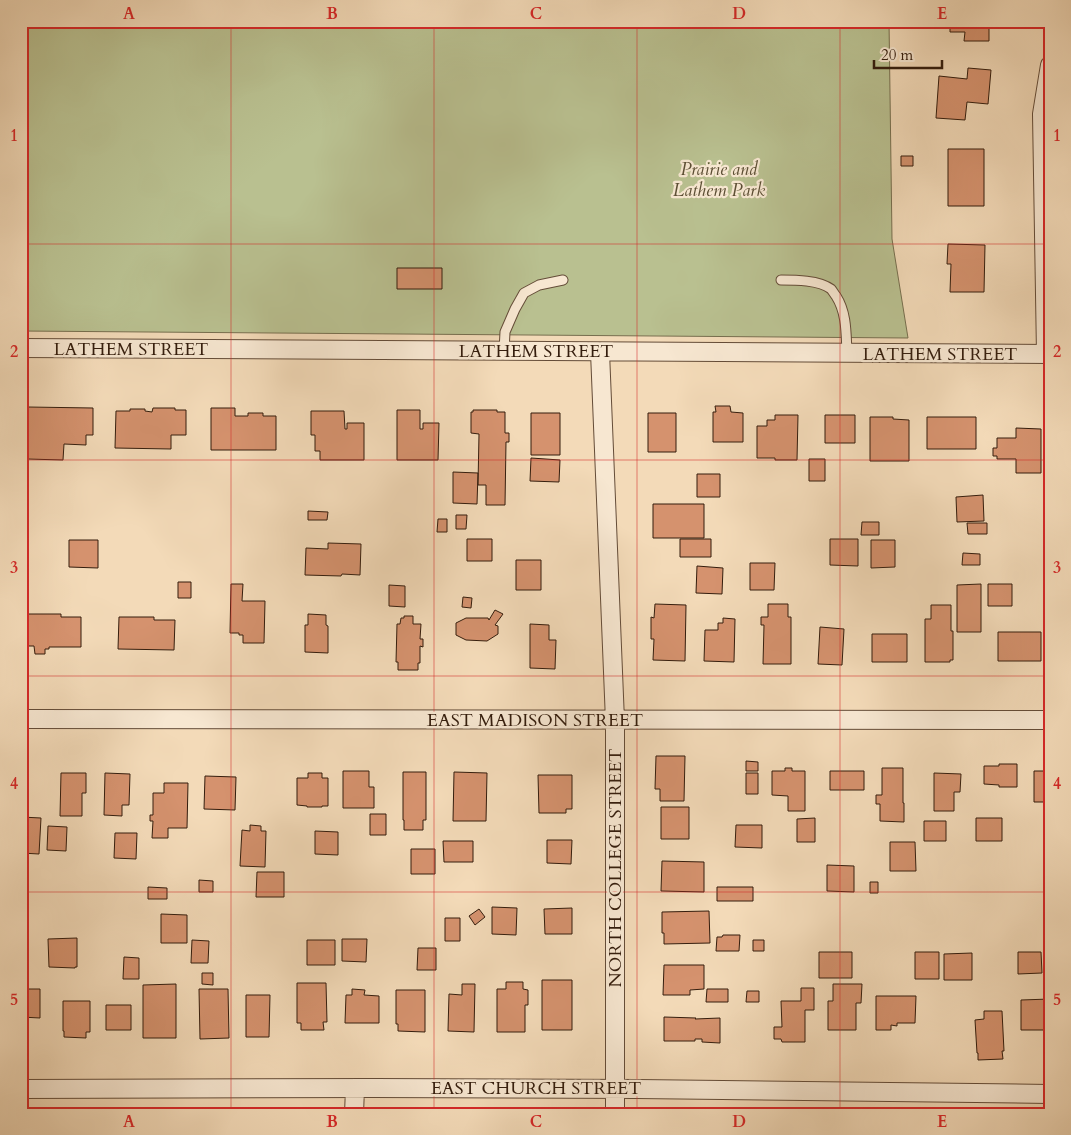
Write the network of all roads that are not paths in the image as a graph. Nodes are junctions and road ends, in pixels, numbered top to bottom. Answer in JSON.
{"nodes":[{"id":1,"x":1050,"y":65,"type":"edge"},
{"id":2,"x":563,"y":280,"type":"dead end"},
{"id":3,"x":781,"y":280,"type":"dead end"},
{"id":4,"x":21,"y":348,"type":"edge"},
{"id":5,"x":504,"y":351,"type":"junction"},
{"id":6,"x":600,"y":352,"type":"junction"},
{"id":7,"x":847,"y":353,"type":"junction"},
{"id":8,"x":1048,"y":354,"type":"edge"},
{"id":9,"x":21,"y":719,"type":"edge"},
{"id":10,"x":614,"y":720,"type":"junction"},
{"id":11,"x":1050,"y":720,"type":"edge"},
{"id":12,"x":354,"y":1088,"type":"junction"},
{"id":13,"x":21,"y":1089,"type":"edge"},
{"id":14,"x":615,"y":1089,"type":"junction"},
{"id":15,"x":1050,"y":1094,"type":"edge"},
{"id":16,"x":354,"y":1114,"type":"edge"},
{"id":17,"x":615,"y":1114,"type":"edge"}],
"edges":[{"from":1,"to":8,"type":"street"},
{"from":2,"to":5,"type":"lane"},
{"from":3,"to":7,"type":"lane"},
{"from":4,"to":5,"type":"street","name":"LATHEM STREET"},
{"from":5,"to":6,"type":"street","name":"LATHEM STREET"},
{"from":6,"to":7,"type":"street","name":"LATHEM STREET"},
{"from":6,"to":10,"type":"street","name":"NORTH COLLEGE STREET"},
{"from":7,"to":8,"type":"street","name":"LATHEM STREET"},
{"from":9,"to":10,"type":"street","name":"EAST MADISON STREET"},
{"from":10,"to":11,"type":"street","name":"EAST MADISON STREET"},
{"from":10,"to":14,"type":"street","name":"NORTH COLLEGE STREET"},
{"from":12,"to":13,"type":"street","name":"EAST CHURCH STREET"},
{"from":12,"to":14,"type":"street","name":"EAST CHURCH STREET"},
{"from":12,"to":16,"type":"street"},
{"from":14,"to":15,"type":"street","name":"EAST CHURCH STREET"},
{"from":14,"to":17,"type":"street","name":"NORTH COLLEGE STREET"}]}
